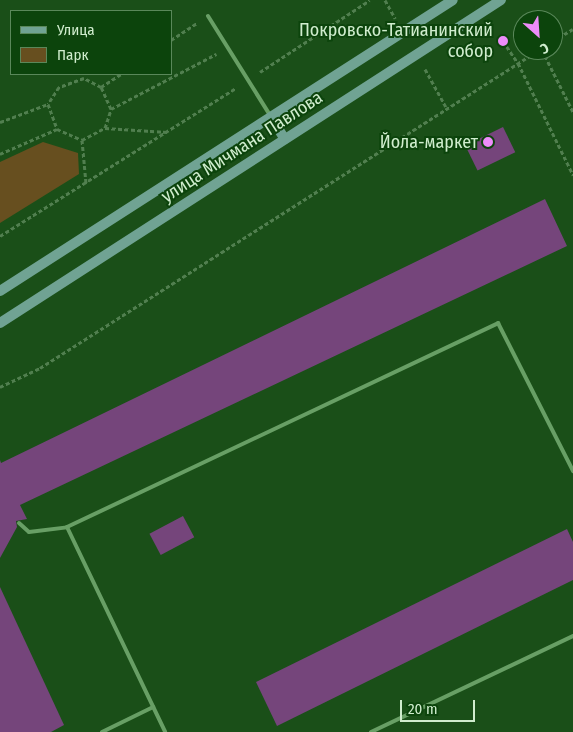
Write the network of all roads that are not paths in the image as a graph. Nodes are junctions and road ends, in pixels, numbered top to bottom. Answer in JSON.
{"nodes":[{"id":1,"x":453,"y":0,"type":"edge"},
{"id":2,"x":501,"y":0,"type":"edge"},
{"id":3,"x":208,"y":16,"type":"road end"},
{"id":4,"x":271,"y":117,"type":"junction"},
{"id":5,"x":285,"y":138,"type":"junction"},
{"id":6,"x":0,"y":291,"type":"edge"},
{"id":7,"x":0,"y":323,"type":"edge"},
{"id":8,"x":573,"y":470,"type":"edge"},
{"id":9,"x":19,"y":523,"type":"dead end"},
{"id":10,"x":67,"y":527,"type":"junction"},
{"id":11,"x":573,"y":636,"type":"edge"},
{"id":12,"x":154,"y":707,"type":"junction"},
{"id":13,"x":102,"y":732,"type":"edge"},
{"id":14,"x":165,"y":732,"type":"edge"},
{"id":15,"x":370,"y":732,"type":"edge"}],
"edges":[{"from":1,"to":4,"type":"main road","name":"улица Мичмана Павлова"},
{"from":2,"to":5,"type":"main road","name":"улица Мичмана Павлова"},
{"from":3,"to":4,"type":"lane"},
{"from":4,"to":5,"type":"main road"},
{"from":4,"to":6,"type":"main road","name":"улица Мичмана Павлова"},
{"from":5,"to":7,"type":"main road","name":"улица Мичмана Павлова"},
{"from":8,"to":10,"type":"lane"},
{"from":9,"to":10,"type":"lane"},
{"from":10,"to":12,"type":"lane"},
{"from":11,"to":15,"type":"lane"},
{"from":12,"to":13,"type":"lane"},
{"from":12,"to":14,"type":"lane"}]}
